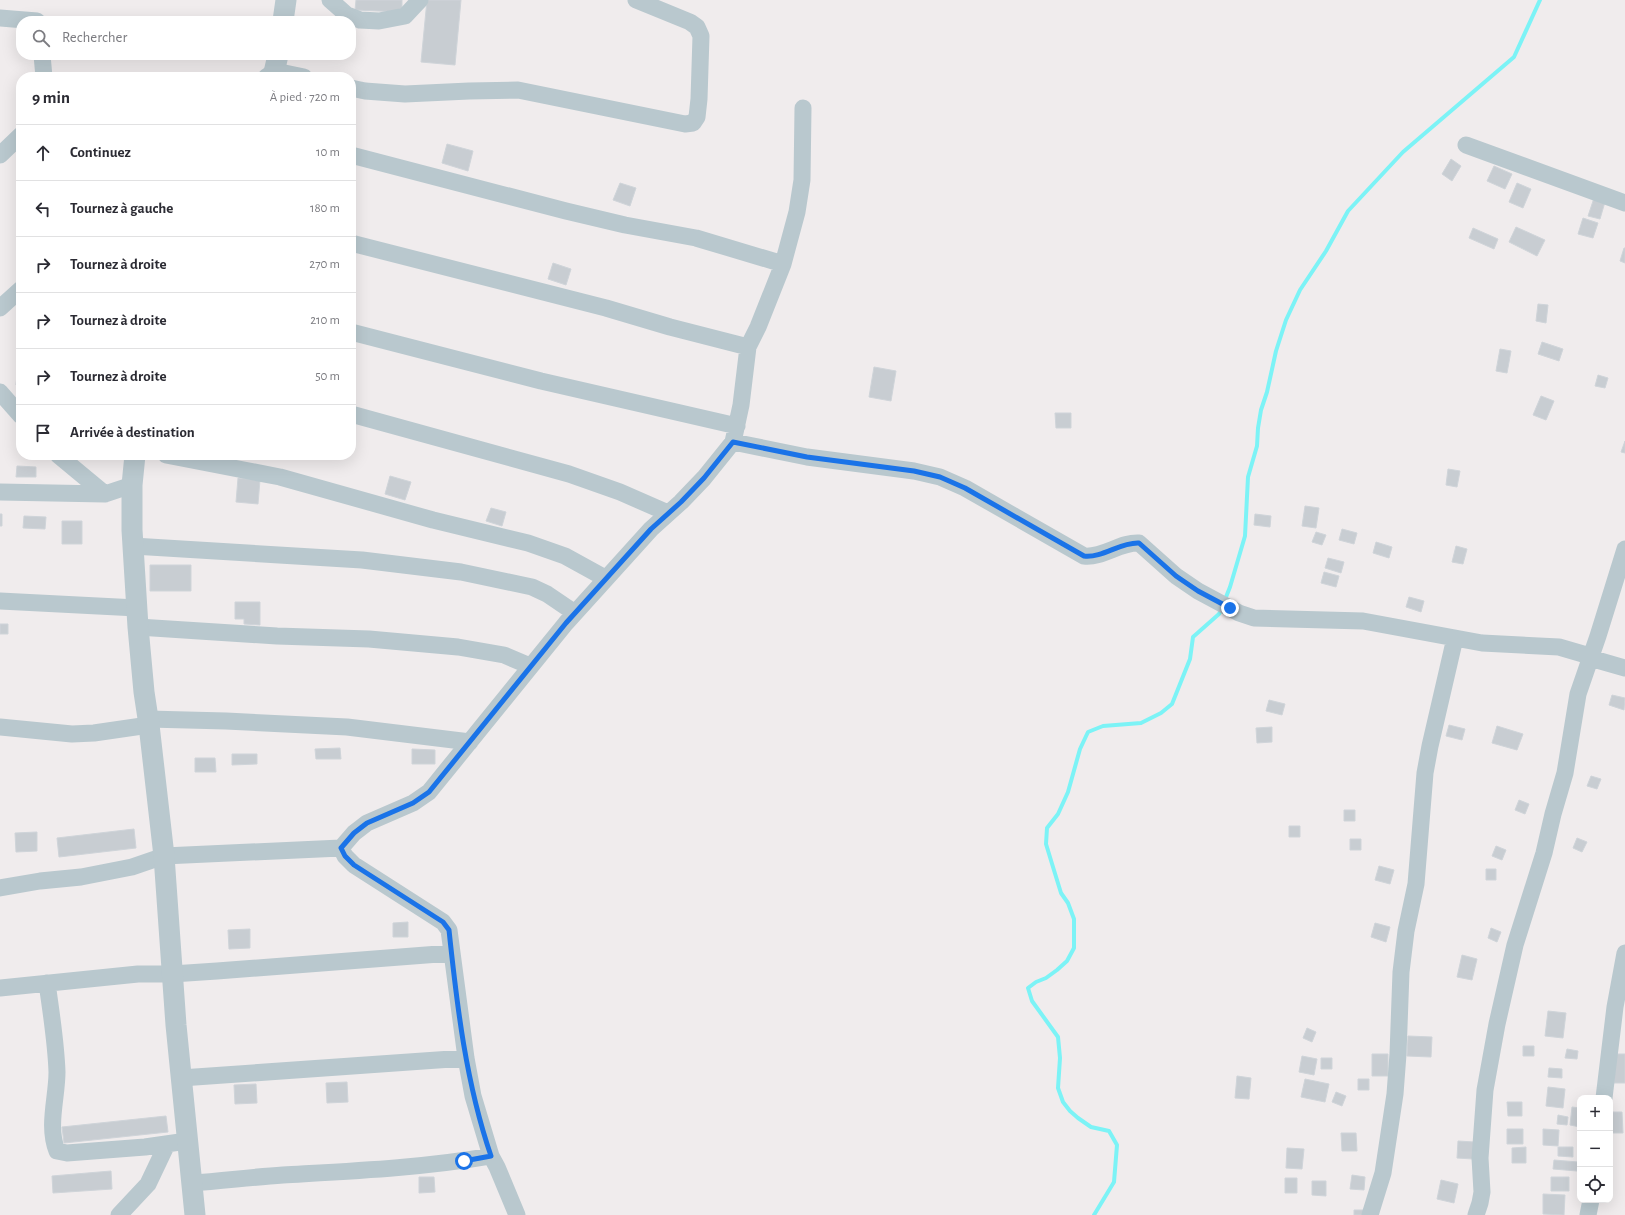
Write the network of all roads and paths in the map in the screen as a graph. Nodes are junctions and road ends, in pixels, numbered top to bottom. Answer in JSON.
{"nodes":[{"id":1,"x":286,"y":0,"type":"edge"},
{"id":2,"x":330,"y":0,"type":"edge"},
{"id":3,"x":420,"y":0,"type":"edge"},
{"id":4,"x":636,"y":0,"type":"edge"},
{"id":5,"x":284,"y":16,"type":"edge"},
{"id":6,"x":349,"y":16,"type":"edge"},
{"id":7,"x":0,"y":18,"type":"edge"},
{"id":8,"x":16,"y":19,"type":"edge"},
{"id":9,"x":356,"y":19,"type":"edge"},
{"id":10,"x":42,"y":60,"type":"edge"},
{"id":11,"x":44,"y":72,"type":"edge"},
{"id":12,"x":356,"y":89,"type":"edge"},
{"id":13,"x":803,"y":108,"type":"dead end"},
{"id":14,"x":16,"y":140,"type":"edge"},
{"id":15,"x":1466,"y":145,"type":"dead end"},
{"id":16,"x":0,"y":155,"type":"edge"},
{"id":17,"x":356,"y":156,"type":"edge"},
{"id":18,"x":1625,"y":203,"type":"edge"},
{"id":19,"x":356,"y":245,"type":"edge"},
{"id":20,"x":783,"y":264,"type":"junction"},
{"id":21,"x":16,"y":294,"type":"edge"},
{"id":22,"x":0,"y":308,"type":"edge"},
{"id":23,"x":356,"y":333,"type":"edge"},
{"id":24,"x":748,"y":346,"type":"junction"},
{"id":25,"x":0,"y":392,"type":"edge"},
{"id":26,"x":16,"y":410,"type":"edge"},
{"id":27,"x":356,"y":415,"type":"edge"},
{"id":28,"x":737,"y":426,"type":"junction"},
{"id":29,"x":733,"y":442,"type":"junction"},
{"id":30,"x":64,"y":460,"type":"edge"},
{"id":31,"x":134,"y":460,"type":"edge"},
{"id":32,"x":192,"y":460,"type":"edge"},
{"id":33,"x":132,"y":485,"type":"junction"},
{"id":34,"x":0,"y":492,"type":"edge"},
{"id":35,"x":104,"y":494,"type":"junction"},
{"id":36,"x":668,"y":513,"type":"junction"},
{"id":37,"x":133,"y":546,"type":"junction"},
{"id":38,"x":1625,"y":549,"type":"edge"},
{"id":39,"x":605,"y":578,"type":"junction"},
{"id":40,"x":0,"y":601,"type":"edge"},
{"id":41,"x":576,"y":613,"type":"junction"},
{"id":42,"x":138,"y":618,"type":"junction"},
{"id":43,"x":1455,"y":638,"type":"junction"},
{"id":44,"x":1590,"y":658,"type":"junction"},
{"id":45,"x":530,"y":666,"type":"junction"},
{"id":46,"x":1625,"y":668,"type":"edge"},
{"id":47,"x":149,"y":722,"type":"junction"},
{"id":48,"x":0,"y":727,"type":"edge"},
{"id":49,"x":470,"y":742,"type":"junction"},
{"id":50,"x":341,"y":848,"type":"junction"},
{"id":51,"x":164,"y":856,"type":"junction"},
{"id":52,"x":0,"y":888,"type":"edge"},
{"id":53,"x":452,"y":953,"type":"junction"},
{"id":54,"x":1625,"y":953,"type":"edge"},
{"id":55,"x":172,"y":974,"type":"junction"},
{"id":56,"x":47,"y":983,"type":"junction"},
{"id":57,"x":0,"y":988,"type":"edge"},
{"id":58,"x":466,"y":1058,"type":"junction"},
{"id":59,"x":181,"y":1078,"type":"junction"},
{"id":60,"x":1604,"y":1095,"type":"edge"},
{"id":61,"x":187,"y":1141,"type":"junction"},
{"id":62,"x":167,"y":1144,"type":"junction"},
{"id":63,"x":491,"y":1156,"type":"junction"},
{"id":64,"x":192,"y":1183,"type":"junction"},
{"id":65,"x":1590,"y":1203,"type":"edge"},
{"id":66,"x":119,"y":1215,"type":"edge"},
{"id":67,"x":195,"y":1215,"type":"edge"},
{"id":68,"x":517,"y":1215,"type":"edge"},
{"id":69,"x":1370,"y":1215,"type":"edge"},
{"id":70,"x":1476,"y":1215,"type":"edge"},
{"id":71,"x":1588,"y":1215,"type":"edge"}],
"edges":[{"from":1,"to":5,"type":"street"},
{"from":2,"to":6,"type":"street"},
{"from":3,"to":9,"type":"street"},
{"from":4,"to":12,"type":"street"},
{"from":7,"to":8,"type":"street"},
{"from":10,"to":11,"type":"street"},
{"from":13,"to":20,"type":"street"},
{"from":14,"to":16,"type":"street"},
{"from":15,"to":18,"type":"street"},
{"from":17,"to":20,"type":"street"},
{"from":19,"to":24,"type":"street"},
{"from":20,"to":24,"type":"street"},
{"from":21,"to":22,"type":"street"},
{"from":23,"to":28,"type":"street"},
{"from":24,"to":28,"type":"street"},
{"from":25,"to":26,"type":"street"},
{"from":27,"to":36,"type":"street"},
{"from":28,"to":29,"type":"street"},
{"from":29,"to":36,"type":"street"},
{"from":29,"to":43,"type":"street"},
{"from":30,"to":35,"type":"street"},
{"from":31,"to":33,"type":"street"},
{"from":32,"to":39,"type":"street"},
{"from":33,"to":35,"type":"street"},
{"from":33,"to":37,"type":"street"},
{"from":34,"to":35,"type":"street"},
{"from":36,"to":39,"type":"street"},
{"from":37,"to":41,"type":"street"},
{"from":37,"to":42,"type":"street"},
{"from":38,"to":44,"type":"street"},
{"from":39,"to":41,"type":"street"},
{"from":40,"to":42,"type":"street"},
{"from":41,"to":45,"type":"street"},
{"from":42,"to":45,"type":"street"},
{"from":42,"to":47,"type":"street"},
{"from":43,"to":44,"type":"street"},
{"from":43,"to":69,"type":"street"},
{"from":44,"to":46,"type":"street"},
{"from":44,"to":70,"type":"street"},
{"from":45,"to":49,"type":"street"},
{"from":47,"to":48,"type":"street"},
{"from":47,"to":49,"type":"street"},
{"from":47,"to":51,"type":"street"},
{"from":49,"to":50,"type":"street"},
{"from":50,"to":51,"type":"street"},
{"from":50,"to":53,"type":"street"},
{"from":51,"to":52,"type":"street"},
{"from":51,"to":55,"type":"street"},
{"from":53,"to":55,"type":"street"},
{"from":53,"to":58,"type":"street"},
{"from":54,"to":60,"type":"street"},
{"from":55,"to":56,"type":"street"},
{"from":55,"to":59,"type":"street"},
{"from":56,"to":57,"type":"street"},
{"from":56,"to":62,"type":"street"},
{"from":58,"to":59,"type":"street"},
{"from":58,"to":63,"type":"street"},
{"from":59,"to":61,"type":"street"},
{"from":61,"to":62,"type":"street"},
{"from":61,"to":64,"type":"street"},
{"from":62,"to":66,"type":"street"},
{"from":63,"to":64,"type":"street"},
{"from":63,"to":68,"type":"street"},
{"from":64,"to":67,"type":"street"},
{"from":65,"to":71,"type":"street"}]}
